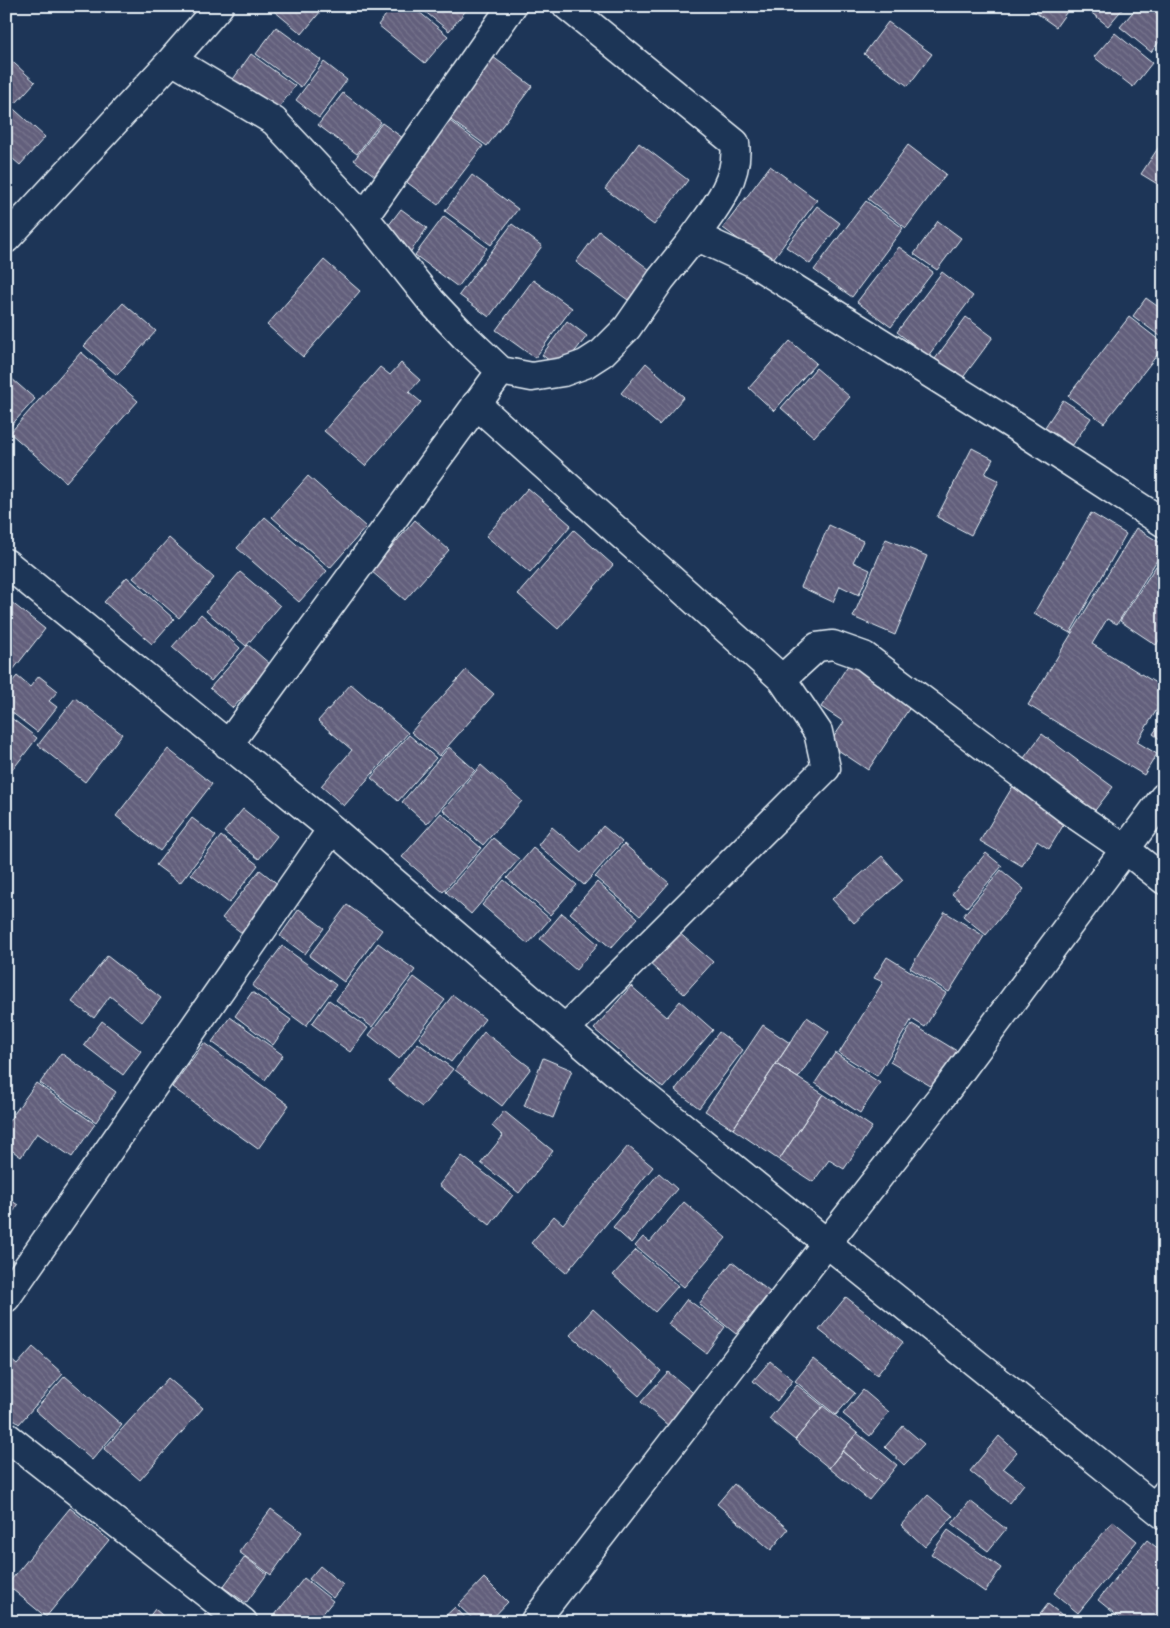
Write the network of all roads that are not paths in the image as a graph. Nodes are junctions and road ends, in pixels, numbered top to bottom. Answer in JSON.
{"nodes":[{"id":1,"x":218,"y":6,"type":"edge"},
{"id":2,"x":512,"y":6,"type":"edge"},
{"id":3,"x":567,"y":6,"type":"edge"},
{"id":4,"x":172,"y":60,"type":"junction"},
{"id":5,"x":364,"y":217,"type":"junction"},
{"id":6,"x":6,"y":239,"type":"edge"},
{"id":7,"x":690,"y":244,"type":"junction"},
{"id":8,"x":501,"y":371,"type":"junction"},
{"id":9,"x":476,"y":404,"type":"junction"},
{"id":10,"x":1164,"y":524,"type":"edge"},
{"id":11,"x":6,"y":563,"type":"edge"},
{"id":12,"x":782,"y":679,"type":"junction"},
{"id":13,"x":228,"y":745,"type":"junction"},
{"id":14,"x":1164,"y":797,"type":"edge"},
{"id":15,"x":332,"y":829,"type":"junction"},
{"id":16,"x":1125,"y":849,"type":"junction"},
{"id":17,"x":1164,"y":880,"type":"edge"},
{"id":18,"x":565,"y":1029,"type":"junction"},
{"id":19,"x":826,"y":1244,"type":"junction"},
{"id":20,"x":6,"y":1298,"type":"edge"},
{"id":21,"x":6,"y":1436,"type":"edge"},
{"id":22,"x":1159,"y":1503,"type":"edge"},
{"id":23,"x":243,"y":1622,"type":"edge"},
{"id":24,"x":534,"y":1622,"type":"edge"}],
"edges":[{"from":1,"to":4,"type":"street"},
{"from":2,"to":5,"type":"street"},
{"from":3,"to":7,"type":"street"},
{"from":4,"to":5,"type":"street"},
{"from":4,"to":6,"type":"street"},
{"from":5,"to":8,"type":"street"},
{"from":7,"to":8,"type":"street"},
{"from":7,"to":10,"type":"street"},
{"from":8,"to":9,"type":"street"},
{"from":9,"to":12,"type":"street"},
{"from":9,"to":13,"type":"street"},
{"from":11,"to":13,"type":"street"},
{"from":12,"to":16,"type":"street"},
{"from":12,"to":18,"type":"street"},
{"from":13,"to":15,"type":"street"},
{"from":14,"to":16,"type":"street"},
{"from":15,"to":18,"type":"street"},
{"from":15,"to":20,"type":"street"},
{"from":16,"to":17,"type":"street"},
{"from":16,"to":19,"type":"street"},
{"from":18,"to":19,"type":"street"},
{"from":19,"to":22,"type":"street"},
{"from":19,"to":24,"type":"street"},
{"from":21,"to":23,"type":"street"}]}
